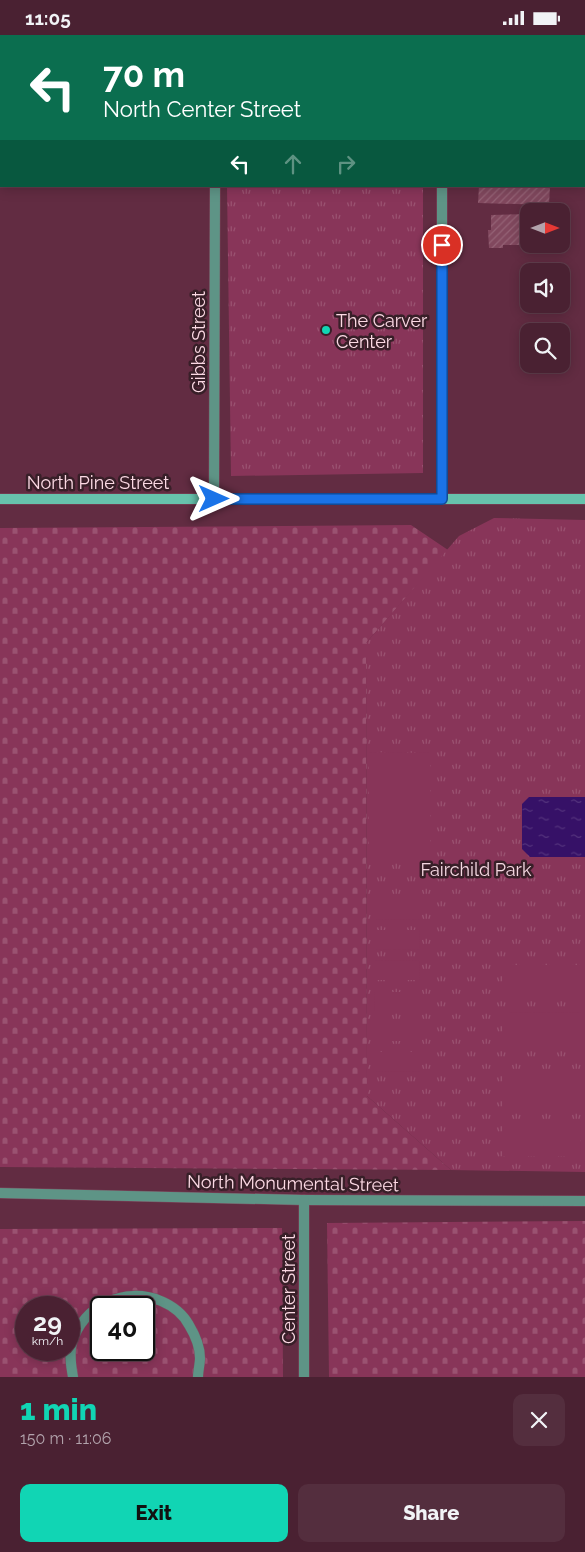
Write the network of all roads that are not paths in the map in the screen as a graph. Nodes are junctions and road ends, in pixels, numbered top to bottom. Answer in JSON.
{"nodes":[{"id":1,"x":215,"y":187,"type":"edge"},
{"id":2,"x":442,"y":187,"type":"edge"},
{"id":3,"x":0,"y":499,"type":"edge"},
{"id":4,"x":214,"y":499,"type":"junction"},
{"id":5,"x":442,"y":499,"type":"junction"},
{"id":6,"x":585,"y":499,"type":"edge"},
{"id":7,"x":0,"y":1193,"type":"edge"},
{"id":8,"x":304,"y":1200,"type":"junction"},
{"id":9,"x":585,"y":1201,"type":"edge"},
{"id":10,"x":73,"y":1377,"type":"edge"},
{"id":11,"x":198,"y":1377,"type":"edge"},
{"id":12,"x":304,"y":1377,"type":"edge"}],
"edges":[{"from":1,"to":4,"type":"street","name":"Gibbs Street"},
{"from":2,"to":5,"type":"street"},
{"from":3,"to":4,"type":"street","name":"North Pine Street"},
{"from":4,"to":5,"type":"street","name":"North Pine Street"},
{"from":5,"to":6,"type":"street","name":"North Pine Street"},
{"from":7,"to":8,"type":"street","name":"North Monumental Street"},
{"from":8,"to":9,"type":"street","name":"North Monumental Street"},
{"from":8,"to":12,"type":"street","name":"Center Street"},
{"from":10,"to":11,"type":"street"}]}
